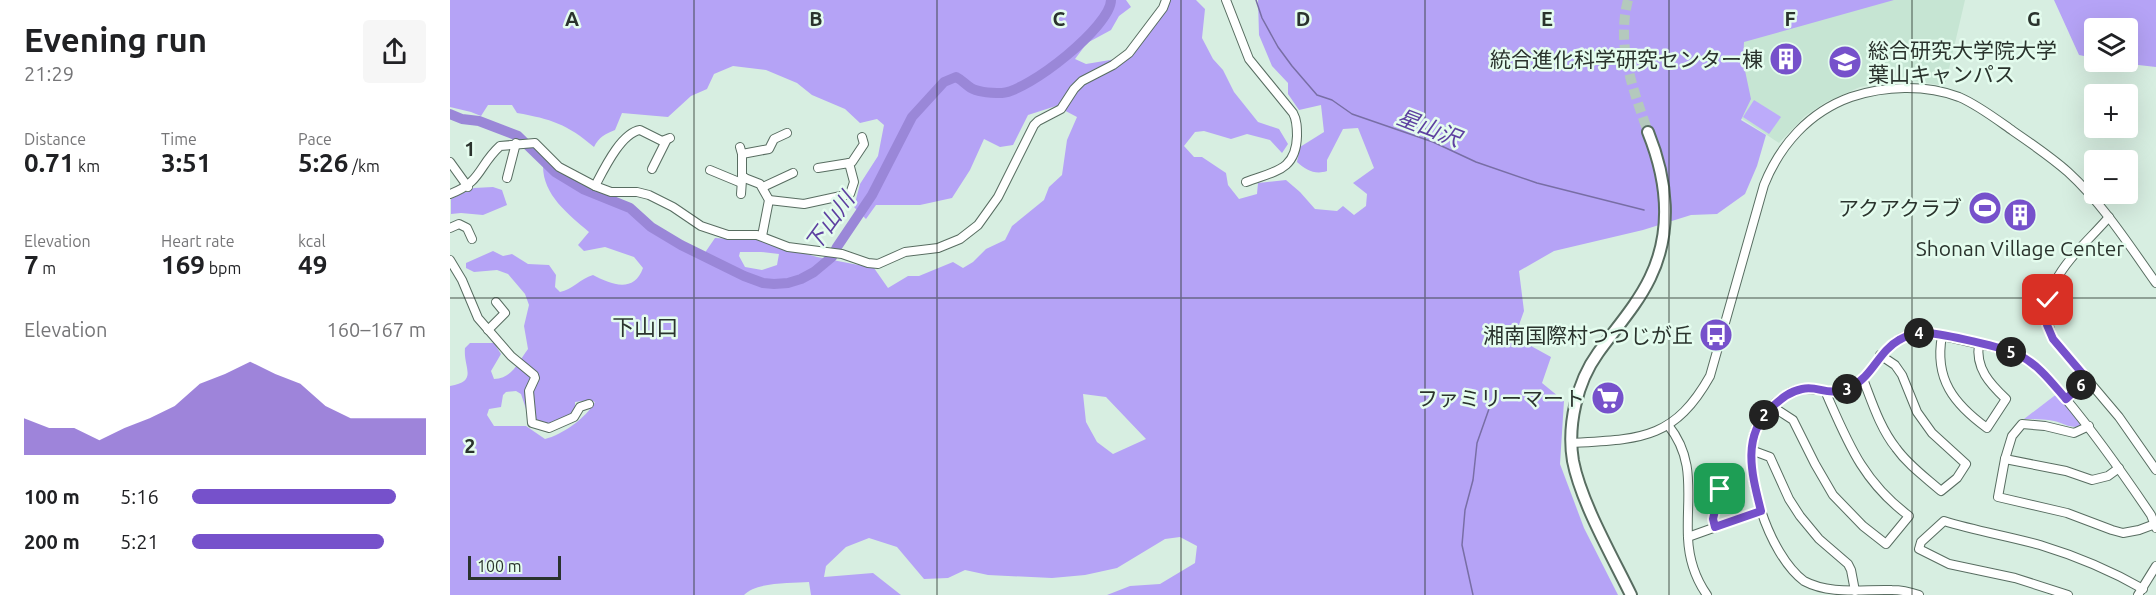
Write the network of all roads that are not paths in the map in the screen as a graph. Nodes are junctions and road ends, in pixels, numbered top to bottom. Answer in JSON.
{"nodes":[{"id":1,"x":1166,"y":0,"type":"edge"},
{"id":2,"x":1226,"y":0,"type":"edge"},
{"id":3,"x":1648,"y":132,"type":"tunnel mouth"},
{"id":4,"x":787,"y":133,"type":"dead end"},
{"id":5,"x":862,"y":137,"type":"dead end"},
{"id":6,"x":518,"y":143,"type":"junction"},
{"id":7,"x":450,"y":162,"type":"edge"},
{"id":8,"x":849,"y":163,"type":"junction"},
{"id":9,"x":818,"y":168,"type":"dead end"},
{"id":10,"x":652,"y":169,"type":"dead end"},
{"id":11,"x":710,"y":170,"type":"dead end"},
{"id":12,"x":793,"y":173,"type":"dead end"},
{"id":13,"x":507,"y":178,"type":"dead end"},
{"id":14,"x":744,"y":179,"type":"junction"},
{"id":15,"x":1246,"y":182,"type":"dead end"},
{"id":16,"x":468,"y":186,"type":"junction"},
{"id":17,"x":595,"y":186,"type":"junction"},
{"id":18,"x":763,"y":187,"type":"junction"},
{"id":19,"x":450,"y":194,"type":"edge"},
{"id":20,"x":741,"y":194,"type":"dead end"},
{"id":21,"x":769,"y":200,"type":"junction"},
{"id":22,"x":2109,"y":217,"type":"junction"},
{"id":23,"x":450,"y":228,"type":"edge"},
{"id":24,"x":762,"y":236,"type":"junction"},
{"id":25,"x":472,"y":239,"type":"dead end"},
{"id":26,"x":450,"y":260,"type":"edge"},
{"id":27,"x":2156,"y":283,"type":"edge"},
{"id":28,"x":496,"y":302,"type":"dead end"},
{"id":29,"x":488,"y":330,"type":"junction"},
{"id":30,"x":1942,"y":336,"type":"junction"},
{"id":31,"x":1979,"y":344,"type":"junction"},
{"id":32,"x":1880,"y":355,"type":"junction"},
{"id":33,"x":1863,"y":379,"type":"junction"},
{"id":34,"x":2087,"y":379,"type":"junction"},
{"id":35,"x":1826,"y":393,"type":"junction"},
{"id":36,"x":2066,"y":399,"type":"junction"},
{"id":37,"x":590,"y":404,"type":"dead end"},
{"id":38,"x":1773,"y":407,"type":"junction"},
{"id":39,"x":1668,"y":425,"type":"junction"},
{"id":40,"x":2089,"y":426,"type":"junction"},
{"id":41,"x":1572,"y":443,"type":"junction"},
{"id":42,"x":1751,"y":450,"type":"junction"},
{"id":43,"x":2005,"y":459,"type":"junction"},
{"id":44,"x":2120,"y":468,"type":"junction"},
{"id":45,"x":2156,"y":470,"type":"edge"},
{"id":46,"x":1720,"y":480,"type":"dead end"},
{"id":47,"x":1761,"y":511,"type":"junction"},
{"id":48,"x":2155,"y":526,"type":"edge"},
{"id":49,"x":1715,"y":527,"type":"junction"},
{"id":50,"x":1688,"y":537,"type":"junction"},
{"id":51,"x":2156,"y":566,"type":"edge"},
{"id":52,"x":1855,"y":591,"type":"junction"},
{"id":53,"x":2140,"y":592,"type":"edge"},
{"id":54,"x":1631,"y":595,"type":"edge"},
{"id":55,"x":1707,"y":595,"type":"edge"},
{"id":56,"x":1919,"y":595,"type":"edge"},
{"id":57,"x":2068,"y":595,"type":"edge"}],
"edges":[{"from":1,"to":24,"type":"street"},
{"from":2,"to":15,"type":"street"},
{"from":3,"to":41,"type":"main road"},
{"from":4,"to":14,"type":"street"},
{"from":5,"to":8,"type":"street"},
{"from":6,"to":13,"type":"street"},
{"from":6,"to":16,"type":"street"},
{"from":6,"to":17,"type":"street"},
{"from":7,"to":16,"type":"street"},
{"from":8,"to":9,"type":"street"},
{"from":8,"to":21,"type":"street"},
{"from":10,"to":17,"type":"street"},
{"from":11,"to":14,"type":"street"},
{"from":12,"to":18,"type":"street"},
{"from":14,"to":18,"type":"street"},
{"from":14,"to":20,"type":"street"},
{"from":16,"to":19,"type":"street"},
{"from":17,"to":24,"type":"street"},
{"from":18,"to":21,"type":"street"},
{"from":21,"to":24,"type":"street"},
{"from":22,"to":27,"type":"street"},
{"from":22,"to":34,"type":"street"},
{"from":22,"to":39,"type":"street"},
{"from":23,"to":25,"type":"street"},
{"from":26,"to":29,"type":"street"},
{"from":28,"to":29,"type":"street"},
{"from":29,"to":37,"type":"street"},
{"from":30,"to":31,"type":"street"},
{"from":30,"to":31,"type":"street"},
{"from":30,"to":32,"type":"street"},
{"from":31,"to":36,"type":"street"},
{"from":32,"to":33,"type":"street"},
{"from":32,"to":33,"type":"street"},
{"from":33,"to":35,"type":"street"},
{"from":34,"to":36,"type":"street"},
{"from":34,"to":45,"type":"street"},
{"from":35,"to":38,"type":"street"},
{"from":35,"to":38,"type":"street"},
{"from":36,"to":40,"type":"street"},
{"from":38,"to":42,"type":"street"},
{"from":39,"to":41,"type":"street"},
{"from":39,"to":50,"type":"street"},
{"from":40,"to":43,"type":"street"},
{"from":40,"to":44,"type":"street"},
{"from":41,"to":54,"type":"main road"},
{"from":42,"to":47,"type":"street"},
{"from":42,"to":52,"type":"street"},
{"from":43,"to":44,"type":"street"},
{"from":43,"to":48,"type":"street"},
{"from":44,"to":48,"type":"street"},
{"from":46,"to":49,"type":"street"},
{"from":47,"to":49,"type":"street"},
{"from":47,"to":52,"type":"street"},
{"from":49,"to":50,"type":"street"},
{"from":50,"to":55,"type":"street"},
{"from":51,"to":53,"type":"street"},
{"from":52,"to":56,"type":"street"},
{"from":53,"to":57,"type":"street"}]}
